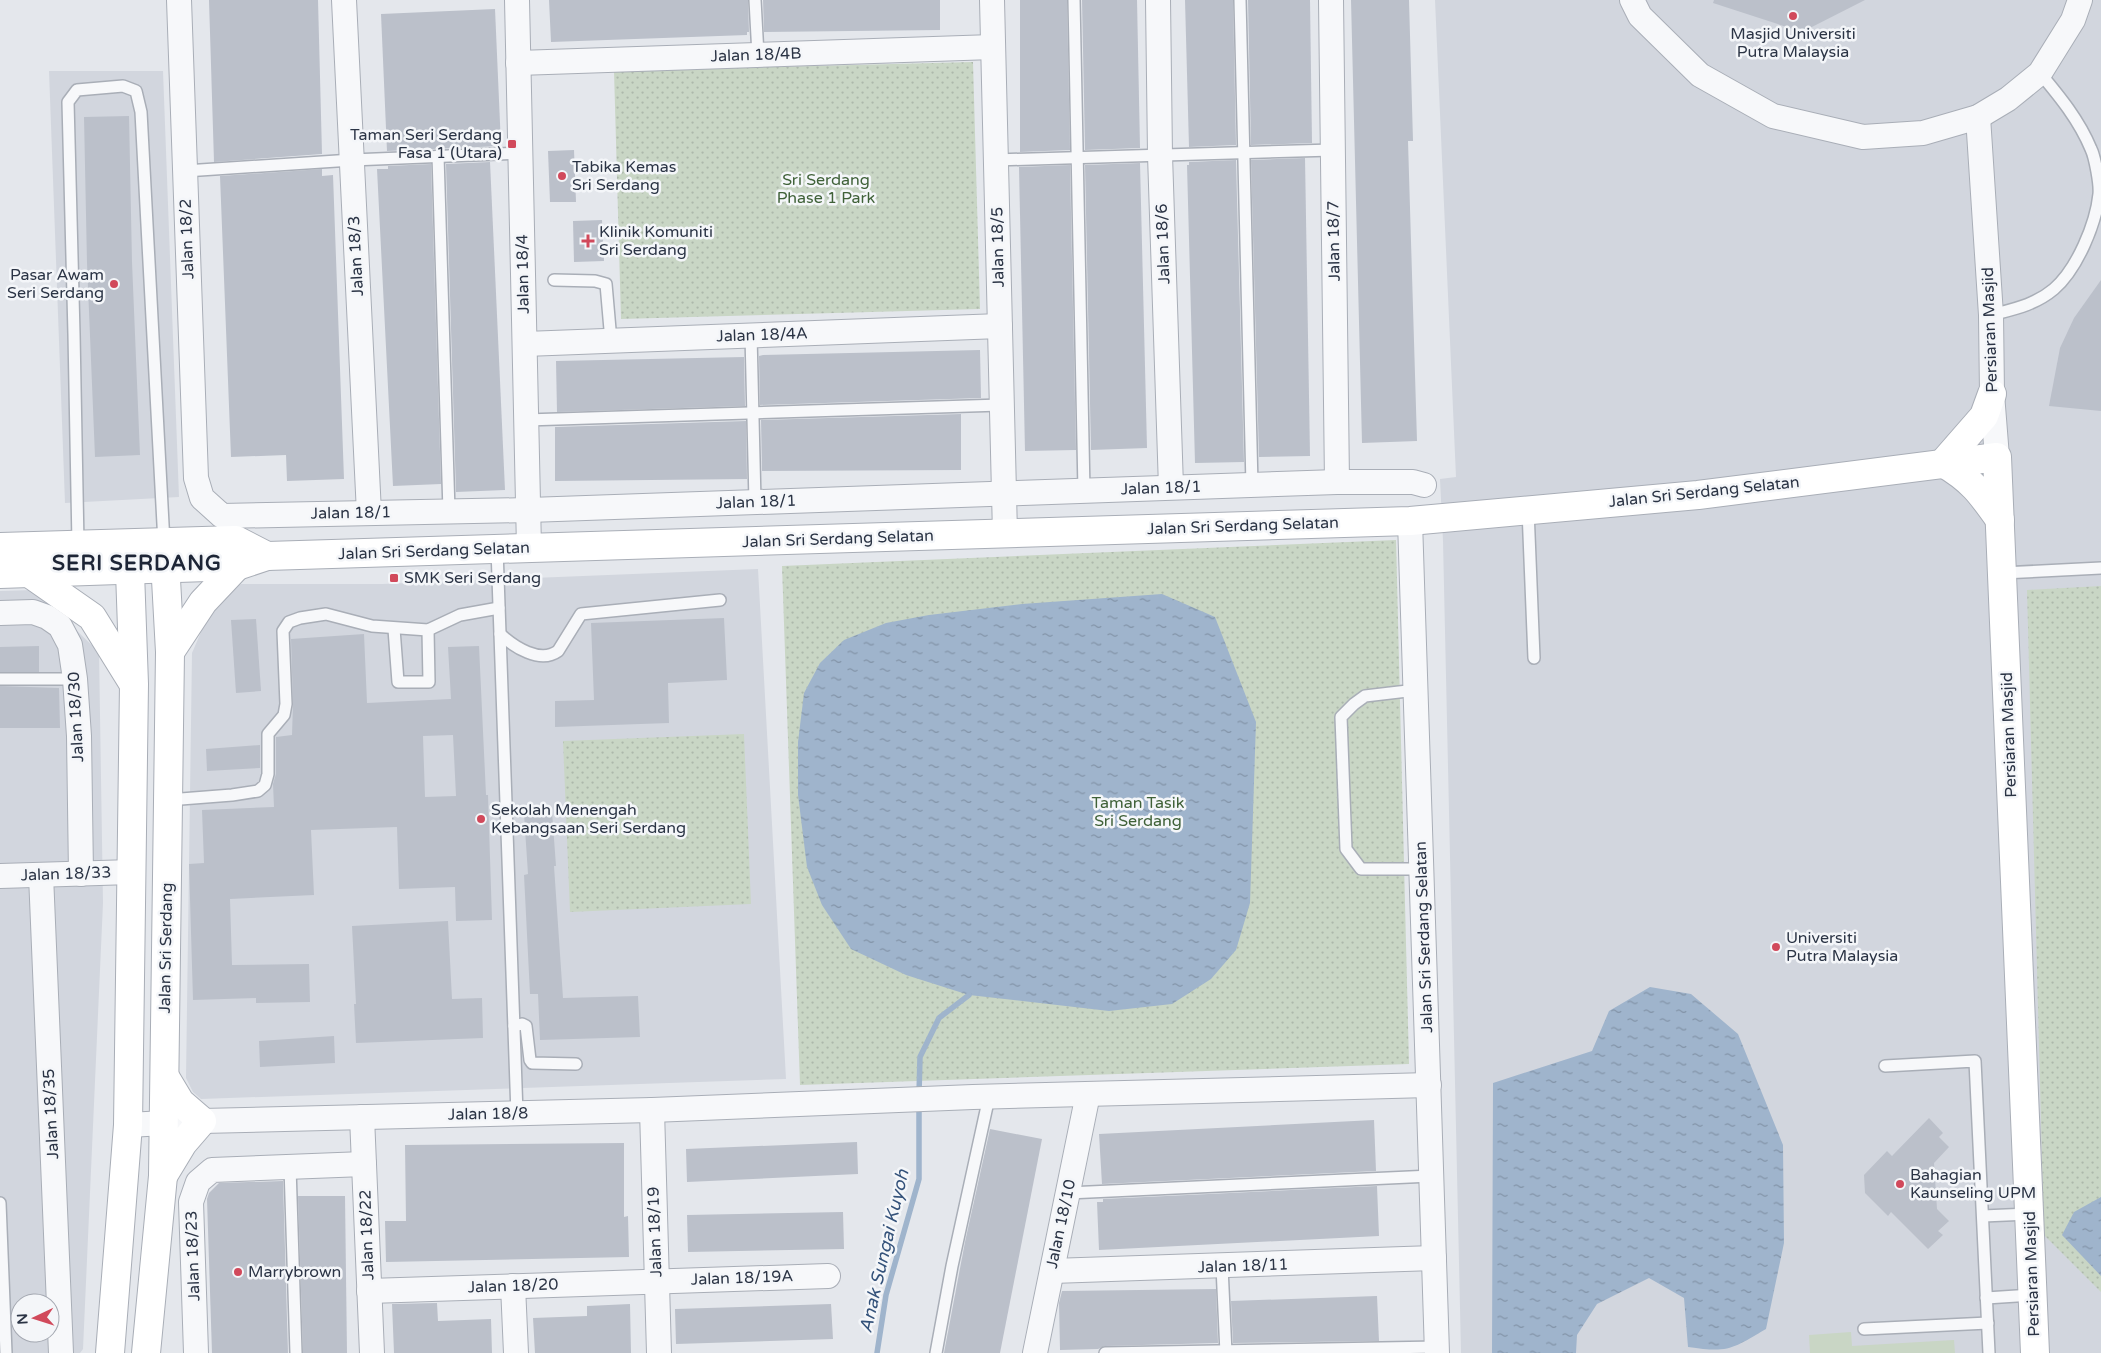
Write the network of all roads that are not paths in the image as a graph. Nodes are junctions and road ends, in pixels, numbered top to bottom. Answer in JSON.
{"nodes":[{"id":1,"x":178,"y":0,"type":"edge"},
{"id":2,"x":344,"y":0,"type":"edge"},
{"id":3,"x":517,"y":0,"type":"edge"},
{"id":4,"x":755,"y":0,"type":"edge"},
{"id":5,"x":992,"y":0,"type":"edge"},
{"id":6,"x":1074,"y":0,"type":"edge"},
{"id":7,"x":1158,"y":0,"type":"edge"},
{"id":8,"x":1240,"y":0,"type":"edge"},
{"id":9,"x":1331,"y":0,"type":"edge"},
{"id":10,"x":1632,"y":0,"type":"edge"},
{"id":11,"x":2080,"y":0,"type":"edge"},
{"id":12,"x":993,"y":47,"type":"junction"},
{"id":13,"x":758,"y":55,"type":"junction"},
{"id":14,"x":518,"y":63,"type":"junction"},
{"id":15,"x":2040,"y":73,"type":"junction"},
{"id":16,"x":1978,"y":117,"type":"junction"},
{"id":17,"x":1333,"y":150,"type":"junction"},
{"id":18,"x":520,"y":152,"type":"junction"},
{"id":19,"x":1245,"y":152,"type":"junction"},
{"id":20,"x":1160,"y":155,"type":"junction"},
{"id":21,"x":438,"y":156,"type":"junction"},
{"id":22,"x":1077,"y":158,"type":"junction"},
{"id":23,"x":352,"y":160,"type":"junction"},
{"id":24,"x":996,"y":160,"type":"junction"},
{"id":25,"x":185,"y":170,"type":"junction"},
{"id":26,"x":554,"y":280,"type":"dead end"},
{"id":27,"x":1991,"y":315,"type":"junction"},
{"id":28,"x":1000,"y":326,"type":"junction"},
{"id":29,"x":751,"y":336,"type":"junction"},
{"id":30,"x":611,"y":341,"type":"junction"},
{"id":31,"x":525,"y":344,"type":"junction"},
{"id":32,"x":1992,"y":394,"type":"junction"},
{"id":33,"x":1001,"y":405,"type":"junction"},
{"id":34,"x":753,"y":412,"type":"junction"},
{"id":35,"x":526,"y":420,"type":"junction"},
{"id":36,"x":1997,"y":457,"type":"junction"},
{"id":37,"x":1944,"y":463,"type":"junction"},
{"id":38,"x":196,"y":478,"type":"joint"},
{"id":39,"x":1337,"y":482,"type":"junction"},
{"id":40,"x":1252,"y":485,"type":"junction"},
{"id":41,"x":1424,"y":485,"type":"dead end"},
{"id":42,"x":1171,"y":487,"type":"junction"},
{"id":43,"x":1084,"y":491,"type":"junction"},
{"id":44,"x":1004,"y":493,"type":"junction"},
{"id":45,"x":755,"y":502,"type":"junction"},
{"id":46,"x":529,"y":510,"type":"junction"},
{"id":47,"x":1528,"y":510,"type":"junction"},
{"id":48,"x":449,"y":512,"type":"junction"},
{"id":49,"x":369,"y":513,"type":"junction"},
{"id":50,"x":2000,"y":520,"type":"junction"},
{"id":51,"x":1410,"y":521,"type":"junction"},
{"id":52,"x":1004,"y":534,"type":"junction"},
{"id":53,"x":78,"y":546,"type":"junction"},
{"id":54,"x":0,"y":547,"type":"edge"},
{"id":55,"x":529,"y":548,"type":"junction"},
{"id":56,"x":497,"y":549,"type":"junction"},
{"id":57,"x":165,"y":556,"type":"junction"},
{"id":58,"x":267,"y":556,"type":"junction"},
{"id":59,"x":130,"y":557,"type":"junction"},
{"id":60,"x":237,"y":566,"type":"junction"},
{"id":61,"x":2101,"y":568,"type":"edge"},
{"id":62,"x":29,"y":573,"type":"junction"},
{"id":63,"x":2002,"y":573,"type":"junction"},
{"id":64,"x":0,"y":574,"type":"edge"},
{"id":65,"x":720,"y":600,"type":"dead end"},
{"id":66,"x":499,"y":608,"type":"junction"},
{"id":67,"x":0,"y":613,"type":"edge"},
{"id":68,"x":394,"y":629,"type":"junction"},
{"id":69,"x":428,"y":630,"type":"junction"},
{"id":70,"x":500,"y":634,"type":"junction"},
{"id":71,"x":170,"y":652,"type":"junction"},
{"id":72,"x":1534,"y":658,"type":"dead end"},
{"id":73,"x":0,"y":679,"type":"edge"},
{"id":74,"x":75,"y":679,"type":"junction"},
{"id":75,"x":134,"y":684,"type":"junction"},
{"id":76,"x":1416,"y":690,"type":"junction"},
{"id":77,"x":168,"y":800,"type":"junction"},
{"id":78,"x":1422,"y":869,"type":"junction"},
{"id":79,"x":132,"y":872,"type":"junction"},
{"id":80,"x":81,"y":874,"type":"junction"},
{"id":81,"x":41,"y":875,"type":"junction"},
{"id":82,"x":0,"y":876,"type":"edge"},
{"id":83,"x":514,"y":1026,"type":"junction"},
{"id":84,"x":576,"y":1064,"type":"dead end"},
{"id":85,"x":1885,"y":1066,"type":"dead end"},
{"id":86,"x":164,"y":1077,"type":"junction"},
{"id":87,"x":1428,"y":1085,"type":"junction"},
{"id":88,"x":1088,"y":1094,"type":"junction"},
{"id":89,"x":989,"y":1097,"type":"junction"},
{"id":90,"x":652,"y":1110,"type":"junction"},
{"id":91,"x":517,"y":1114,"type":"junction"},
{"id":92,"x":362,"y":1117,"type":"junction"},
{"id":93,"x":202,"y":1121,"type":"junction"},
{"id":94,"x":164,"y":1122,"type":"junction"},
{"id":95,"x":128,"y":1125,"type":"junction"},
{"id":96,"x":364,"y":1164,"type":"junction"},
{"id":97,"x":290,"y":1167,"type":"junction"},
{"id":98,"x":163,"y":1176,"type":"junction"},
{"id":99,"x":1431,"y":1176,"type":"junction"},
{"id":100,"x":1068,"y":1193,"type":"junction"},
{"id":101,"x":0,"y":1203,"type":"edge"},
{"id":102,"x":2029,"y":1214,"type":"junction"},
{"id":103,"x":1983,"y":1216,"type":"junction"},
{"id":104,"x":1434,"y":1258,"type":"junction"},
{"id":105,"x":1222,"y":1267,"type":"junction"},
{"id":106,"x":1052,"y":1271,"type":"junction"},
{"id":107,"x":828,"y":1276,"type":"dead end"},
{"id":108,"x":656,"y":1281,"type":"junction"},
{"id":109,"x":513,"y":1286,"type":"junction"},
{"id":110,"x":369,"y":1291,"type":"junction"},
{"id":111,"x":2033,"y":1295,"type":"junction"},
{"id":112,"x":1986,"y":1298,"type":"junction"},
{"id":113,"x":1988,"y":1323,"type":"junction"},
{"id":114,"x":1864,"y":1329,"type":"dead end"},
{"id":115,"x":1437,"y":1350,"type":"edge"},
{"id":116,"x":1226,"y":1352,"type":"edge"},
{"id":117,"x":6,"y":1353,"type":"edge"},
{"id":118,"x":61,"y":1353,"type":"edge"},
{"id":119,"x":110,"y":1353,"type":"edge"},
{"id":120,"x":146,"y":1353,"type":"edge"},
{"id":121,"x":196,"y":1353,"type":"edge"},
{"id":122,"x":296,"y":1353,"type":"edge"},
{"id":123,"x":372,"y":1353,"type":"edge"},
{"id":124,"x":516,"y":1353,"type":"edge"},
{"id":125,"x":659,"y":1353,"type":"edge"},
{"id":126,"x":936,"y":1353,"type":"edge"},
{"id":127,"x":1035,"y":1353,"type":"edge"},
{"id":128,"x":1105,"y":1353,"type":"edge"},
{"id":129,"x":1989,"y":1353,"type":"edge"},
{"id":130,"x":2035,"y":1353,"type":"edge"}],
"edges":[{"from":1,"to":25,"type":"street","name":"Jalan 18/2"},
{"from":2,"to":23,"type":"street","name":"Jalan 18/3"},
{"from":3,"to":14,"type":"street","name":"Jalan 18/4"},
{"from":4,"to":13,"type":"lane"},
{"from":5,"to":12,"type":"street","name":"Jalan 18/5"},
{"from":6,"to":22,"type":"lane"},
{"from":7,"to":20,"type":"street","name":"Jalan 18/6"},
{"from":8,"to":19,"type":"lane"},
{"from":9,"to":17,"type":"street","name":"Jalan 18/7"},
{"from":10,"to":16,"type":"street"},
{"from":11,"to":15,"type":"street"},
{"from":12,"to":13,"type":"street","name":"Jalan 18/4B"},
{"from":12,"to":24,"type":"street","name":"Jalan 18/5"},
{"from":13,"to":14,"type":"street","name":"Jalan 18/4B"},
{"from":14,"to":18,"type":"street","name":"Jalan 18/4"},
{"from":15,"to":16,"type":"street"},
{"from":15,"to":27,"type":"lane"},
{"from":16,"to":27,"type":"street","name":"Persiaran Masjid"},
{"from":17,"to":19,"type":"lane"},
{"from":17,"to":39,"type":"street","name":"Jalan 18/7"},
{"from":18,"to":21,"type":"lane"},
{"from":18,"to":31,"type":"street","name":"Jalan 18/4"},
{"from":19,"to":20,"type":"lane"},
{"from":19,"to":40,"type":"lane"},
{"from":20,"to":22,"type":"lane"},
{"from":20,"to":42,"type":"street","name":"Jalan 18/6"},
{"from":21,"to":23,"type":"lane"},
{"from":21,"to":48,"type":"lane"},
{"from":22,"to":24,"type":"lane"},
{"from":22,"to":43,"type":"lane"},
{"from":23,"to":25,"type":"lane"},
{"from":23,"to":49,"type":"street","name":"Jalan 18/3"},
{"from":24,"to":28,"type":"street","name":"Jalan 18/5"},
{"from":25,"to":38,"type":"street","name":"Jalan 18/2"},
{"from":26,"to":30,"type":"lane"},
{"from":27,"to":32,"type":"street","name":"Persiaran Masjid"},
{"from":28,"to":29,"type":"street","name":"Jalan 18/4A"},
{"from":28,"to":33,"type":"street","name":"Jalan 18/5"},
{"from":29,"to":30,"type":"street","name":"Jalan 18/4A"},
{"from":29,"to":34,"type":"lane"},
{"from":30,"to":31,"type":"street","name":"Jalan 18/4A"},
{"from":31,"to":35,"type":"street","name":"Jalan 18/4"},
{"from":32,"to":36,"type":"street","name":"Persiaran Masjid"},
{"from":32,"to":37,"type":"street"},
{"from":33,"to":34,"type":"lane"},
{"from":33,"to":44,"type":"street","name":"Jalan 18/5"},
{"from":34,"to":35,"type":"lane"},
{"from":34,"to":45,"type":"lane"},
{"from":35,"to":46,"type":"street","name":"Jalan 18/4"},
{"from":36,"to":37,"type":"street","name":"Jalan Sri Serdang Selatan"},
{"from":36,"to":50,"type":"street","name":"Persiaran Masjid"},
{"from":37,"to":47,"type":"street","name":"Jalan Sri Serdang Selatan"},
{"from":37,"to":50,"type":"street"},
{"from":38,"to":49,"type":"street","name":"Jalan 18/1"},
{"from":39,"to":40,"type":"street","name":"Jalan 18/1"},
{"from":39,"to":41,"type":"street","name":"Jalan 18/1"},
{"from":40,"to":42,"type":"street","name":"Jalan 18/1"},
{"from":42,"to":43,"type":"street","name":"Jalan 18/1"},
{"from":43,"to":44,"type":"street","name":"Jalan 18/1"},
{"from":44,"to":45,"type":"street","name":"Jalan 18/1"},
{"from":44,"to":52,"type":"street","name":"Jalan 18/5"},
{"from":45,"to":46,"type":"street","name":"Jalan 18/1"},
{"from":46,"to":48,"type":"street","name":"Jalan 18/1"},
{"from":46,"to":55,"type":"street","name":"Jalan 18/4"},
{"from":47,"to":51,"type":"street","name":"Jalan Sri Serdang Selatan"},
{"from":47,"to":72,"type":"lane"},
{"from":48,"to":49,"type":"street","name":"Jalan 18/1"},
{"from":50,"to":63,"type":"street","name":"Persiaran Masjid"},
{"from":51,"to":52,"type":"street","name":"Jalan Sri Serdang Selatan"},
{"from":51,"to":76,"type":"street","name":"Jalan Sri Serdang Selatan"},
{"from":52,"to":55,"type":"street","name":"Jalan Sri Serdang Selatan"},
{"from":53,"to":54,"type":"street"},
{"from":53,"to":57,"type":"lane"},
{"from":53,"to":59,"type":"street"},
{"from":55,"to":56,"type":"street","name":"Jalan Sri Serdang Selatan"},
{"from":56,"to":58,"type":"street","name":"Jalan Sri Serdang Selatan"},
{"from":56,"to":66,"type":"lane"},
{"from":57,"to":58,"type":"street","name":"Jalan Sri Serdang Selatan"},
{"from":57,"to":59,"type":"street"},
{"from":57,"to":60,"type":"street","name":"Jalan Sri Serdang Selatan"},
{"from":57,"to":71,"type":"street","name":"Jalan Sri Serdang"},
{"from":58,"to":60,"type":"street","name":"Jalan Sri Serdang Selatan"},
{"from":59,"to":62,"type":"street"},
{"from":59,"to":75,"type":"street"},
{"from":60,"to":71,"type":"street"},
{"from":61,"to":63,"type":"lane"},
{"from":62,"to":64,"type":"street"},
{"from":62,"to":75,"type":"street"},
{"from":63,"to":102,"type":"street","name":"Persiaran Masjid"},
{"from":65,"to":70,"type":"lane"},
{"from":66,"to":69,"type":"lane"},
{"from":66,"to":70,"type":"lane"},
{"from":67,"to":74,"type":"street","name":"Jalan 18/30"},
{"from":68,"to":69,"type":"lane"},
{"from":68,"to":69,"type":"lane"},
{"from":68,"to":77,"type":"lane"},
{"from":70,"to":83,"type":"lane"},
{"from":71,"to":77,"type":"street","name":"Jalan Sri Serdang"},
{"from":73,"to":74,"type":"lane"},
{"from":74,"to":80,"type":"street","name":"Jalan 18/30"},
{"from":75,"to":79,"type":"street"},
{"from":76,"to":78,"type":"street","name":"Jalan Sri Serdang Selatan"},
{"from":76,"to":78,"type":"lane"},
{"from":77,"to":86,"type":"street","name":"Jalan Sri Serdang"},
{"from":78,"to":87,"type":"street","name":"Jalan Sri Serdang Selatan"},
{"from":79,"to":80,"type":"street","name":"Jalan 18/33"},
{"from":79,"to":95,"type":"street"},
{"from":80,"to":81,"type":"street","name":"Jalan 18/33"},
{"from":81,"to":82,"type":"street","name":"Jalan 18/33"},
{"from":81,"to":118,"type":"street","name":"Jalan 18/35"},
{"from":83,"to":84,"type":"lane"},
{"from":83,"to":91,"type":"lane"},
{"from":85,"to":103,"type":"lane"},
{"from":86,"to":93,"type":"street"},
{"from":86,"to":94,"type":"street","name":"Jalan Sri Serdang"},
{"from":87,"to":88,"type":"street","name":"Jalan 18/8"},
{"from":87,"to":99,"type":"street","name":"Jalan Sri Serdang Selatan"},
{"from":88,"to":89,"type":"street","name":"Jalan 18/8"},
{"from":88,"to":100,"type":"street","name":"Jalan 18/10"},
{"from":89,"to":90,"type":"street","name":"Jalan 18/8"},
{"from":89,"to":126,"type":"lane"},
{"from":90,"to":91,"type":"street","name":"Jalan 18/8"},
{"from":90,"to":108,"type":"street","name":"Jalan 18/19"},
{"from":91,"to":92,"type":"street","name":"Jalan 18/8"},
{"from":92,"to":93,"type":"street","name":"Jalan 18/8"},
{"from":92,"to":96,"type":"street","name":"Jalan 18/22"},
{"from":93,"to":94,"type":"street","name":"Jalan 18/8"},
{"from":93,"to":98,"type":"street"},
{"from":94,"to":95,"type":"street","name":"Jalan 18/8"},
{"from":94,"to":98,"type":"street","name":"Jalan Sri Serdang"},
{"from":95,"to":119,"type":"street"},
{"from":96,"to":97,"type":"street","name":"Jalan 18/23"},
{"from":96,"to":110,"type":"street","name":"Jalan 18/22"},
{"from":97,"to":121,"type":"street","name":"Jalan 18/23"},
{"from":97,"to":122,"type":"lane"},
{"from":98,"to":120,"type":"street","name":"Jalan Sri Serdang"},
{"from":99,"to":100,"type":"lane"},
{"from":99,"to":104,"type":"street","name":"Jalan Sri Serdang Selatan"},
{"from":100,"to":106,"type":"street","name":"Jalan 18/10"},
{"from":101,"to":117,"type":"lane"},
{"from":102,"to":103,"type":"lane"},
{"from":102,"to":111,"type":"street","name":"Persiaran Masjid"},
{"from":103,"to":112,"type":"lane"},
{"from":104,"to":105,"type":"street","name":"Jalan 18/11"},
{"from":104,"to":115,"type":"street","name":"Jalan Sri Serdang Selatan"},
{"from":105,"to":106,"type":"street","name":"Jalan 18/11"},
{"from":105,"to":116,"type":"lane"},
{"from":106,"to":127,"type":"street","name":"Jalan 18/10"},
{"from":107,"to":108,"type":"street","name":"Jalan 18/19A"},
{"from":108,"to":109,"type":"street","name":"Jalan 18/20"},
{"from":108,"to":125,"type":"street","name":"Jalan 18/19"},
{"from":109,"to":110,"type":"street","name":"Jalan 18/20"},
{"from":109,"to":124,"type":"street"},
{"from":110,"to":123,"type":"street","name":"Jalan 18/22"},
{"from":111,"to":112,"type":"lane"},
{"from":111,"to":130,"type":"street","name":"Persiaran Masjid"},
{"from":112,"to":113,"type":"lane"},
{"from":113,"to":114,"type":"lane"},
{"from":113,"to":129,"type":"lane"},
{"from":115,"to":116,"type":"lane"},
{"from":116,"to":128,"type":"lane"}]}
